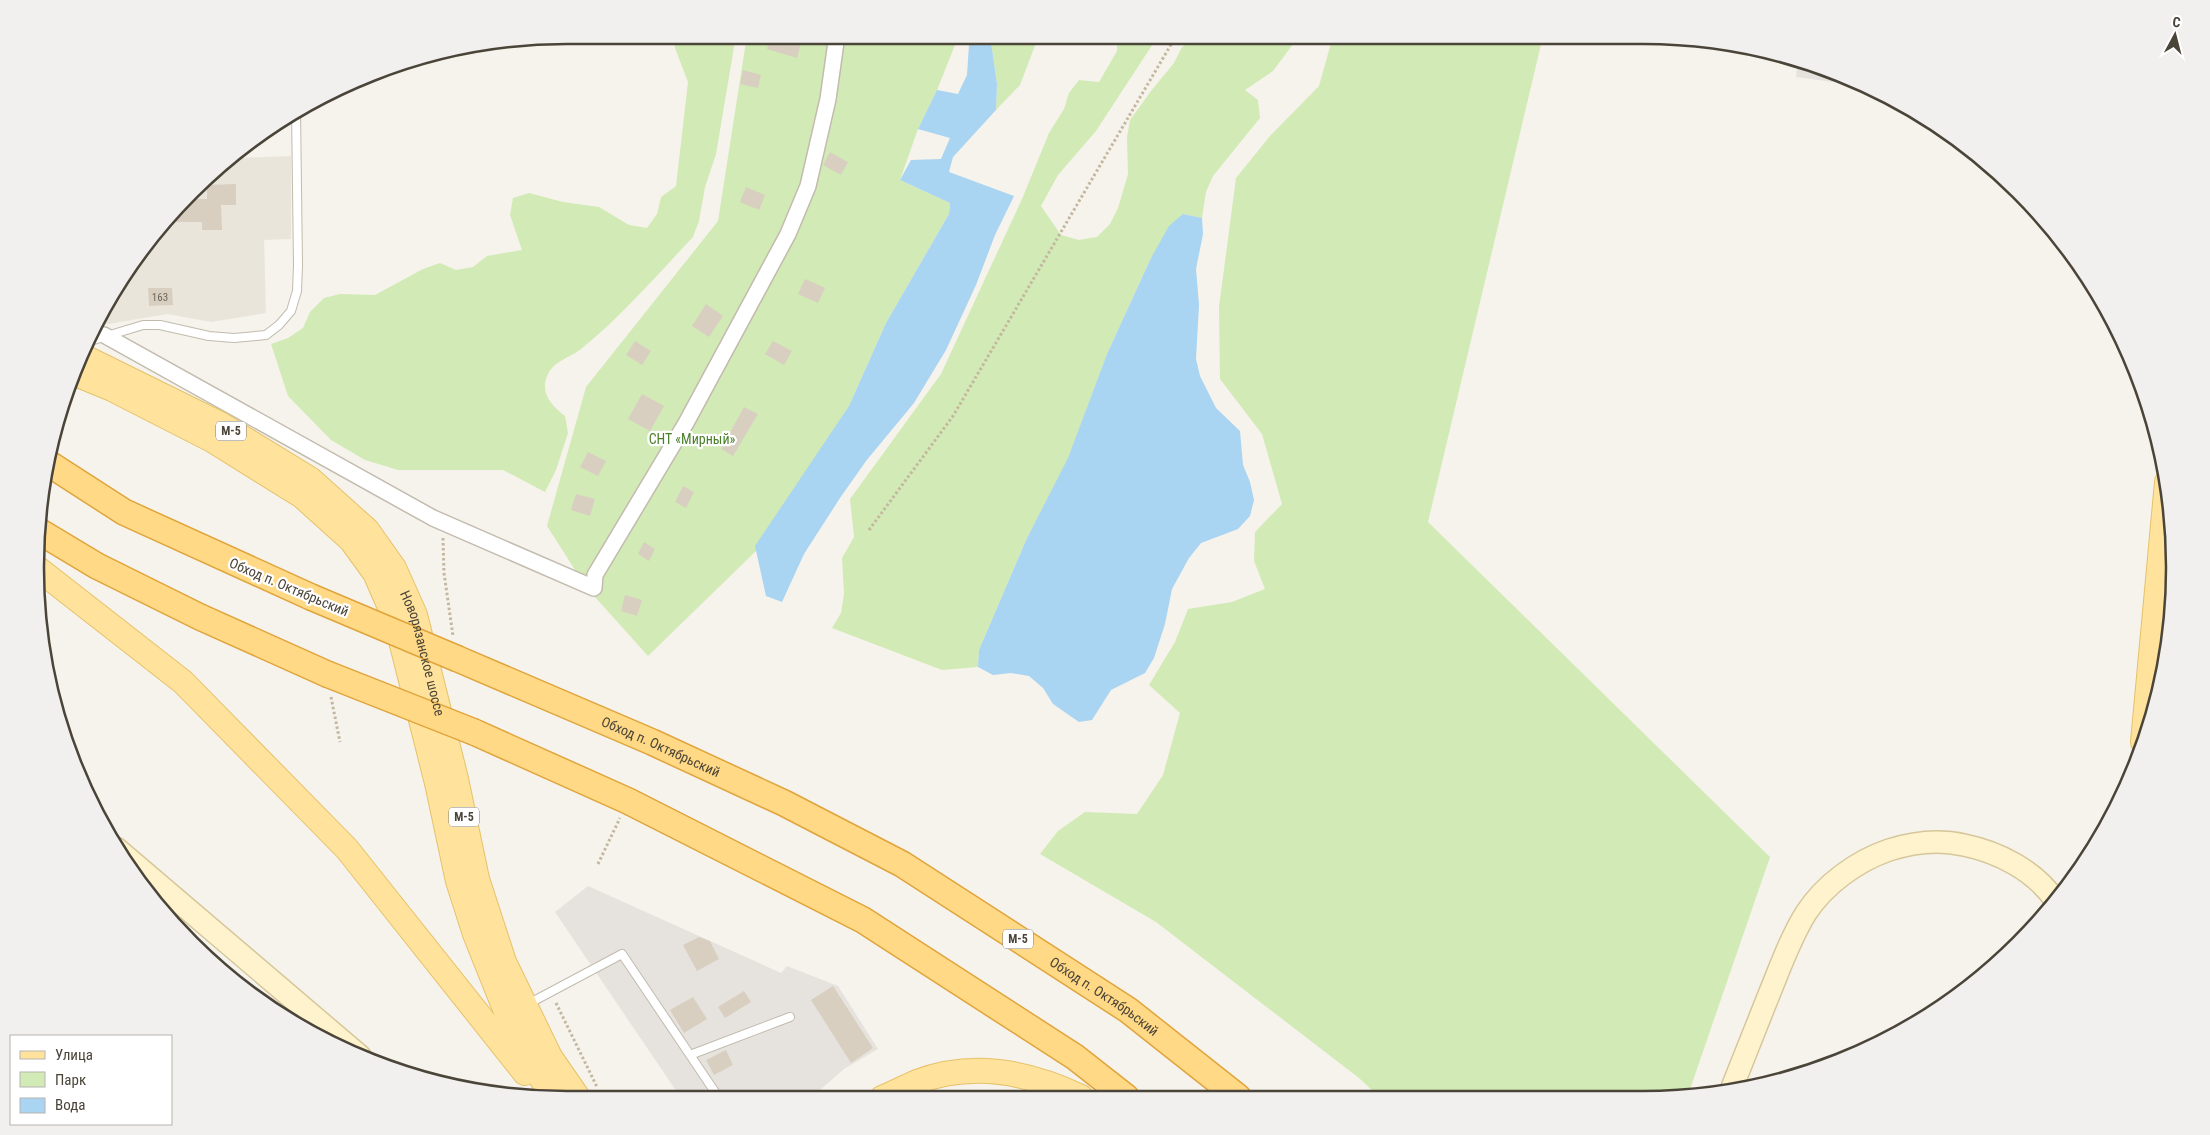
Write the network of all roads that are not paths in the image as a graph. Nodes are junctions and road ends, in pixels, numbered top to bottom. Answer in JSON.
{"nodes":[{"id":1,"x":836,"y":44,"type":"edge"},
{"id":2,"x":296,"y":120,"type":"edge"},
{"id":3,"x":104,"y":335,"type":"junction"},
{"id":4,"x":97,"y":338,"type":"edge"},
{"id":5,"x":88,"y":359,"type":"edge"},
{"id":6,"x":81,"y":376,"type":"edge"},
{"id":7,"x":54,"y":467,"type":"edge"},
{"id":8,"x":2164,"y":518,"type":"edge"},
{"id":9,"x":45,"y":535,"type":"edge"},
{"id":10,"x":44,"y":574,"type":"edge"},
{"id":11,"x":2146,"y":710,"type":"edge"},
{"id":12,"x":139,"y":867,"type":"edge"},
{"id":13,"x":2051,"y":895,"type":"edge"},
{"id":14,"x":524,"y":1006,"type":"junction"},
{"id":15,"x":790,"y":1017,"type":"dead end"},
{"id":16,"x":340,"y":1039,"type":"edge"},
{"id":17,"x":690,"y":1055,"type":"junction"},
{"id":18,"x":1734,"y":1083,"type":"edge"},
{"id":19,"x":539,"y":1090,"type":"edge"},
{"id":20,"x":548,"y":1090,"type":"edge"},
{"id":21,"x":585,"y":1091,"type":"edge"},
{"id":22,"x":714,"y":1091,"type":"edge"},
{"id":23,"x":898,"y":1091,"type":"edge"},
{"id":24,"x":1067,"y":1091,"type":"edge"},
{"id":25,"x":1118,"y":1091,"type":"edge"},
{"id":26,"x":1230,"y":1091,"type":"edge"}],
"edges":[{"from":1,"to":3,"type":"street"},
{"from":2,"to":3,"type":"lane"},
{"from":3,"to":4,"type":"lane"},
{"from":5,"to":14,"type":"main road","name":"Новорязанское шоссе","number":"М-5"},
{"from":6,"to":20,"type":"main road"},
{"from":7,"to":26,"type":"highway","name":"Обход п. Октябрьский","number":"М-5","bridge":true},
{"from":8,"to":11,"type":"main road"},
{"from":9,"to":25,"type":"highway","bridge":true},
{"from":10,"to":19,"type":"main road"},
{"from":12,"to":16,"type":"main road"},
{"from":13,"to":18,"type":"main road"},
{"from":14,"to":17,"type":"lane"},
{"from":14,"to":21,"type":"main road","name":"Новорязанское шоссе","number":"М-5"},
{"from":15,"to":17,"type":"lane"},
{"from":17,"to":22,"type":"lane"},
{"from":23,"to":24,"type":"main road"}]}
